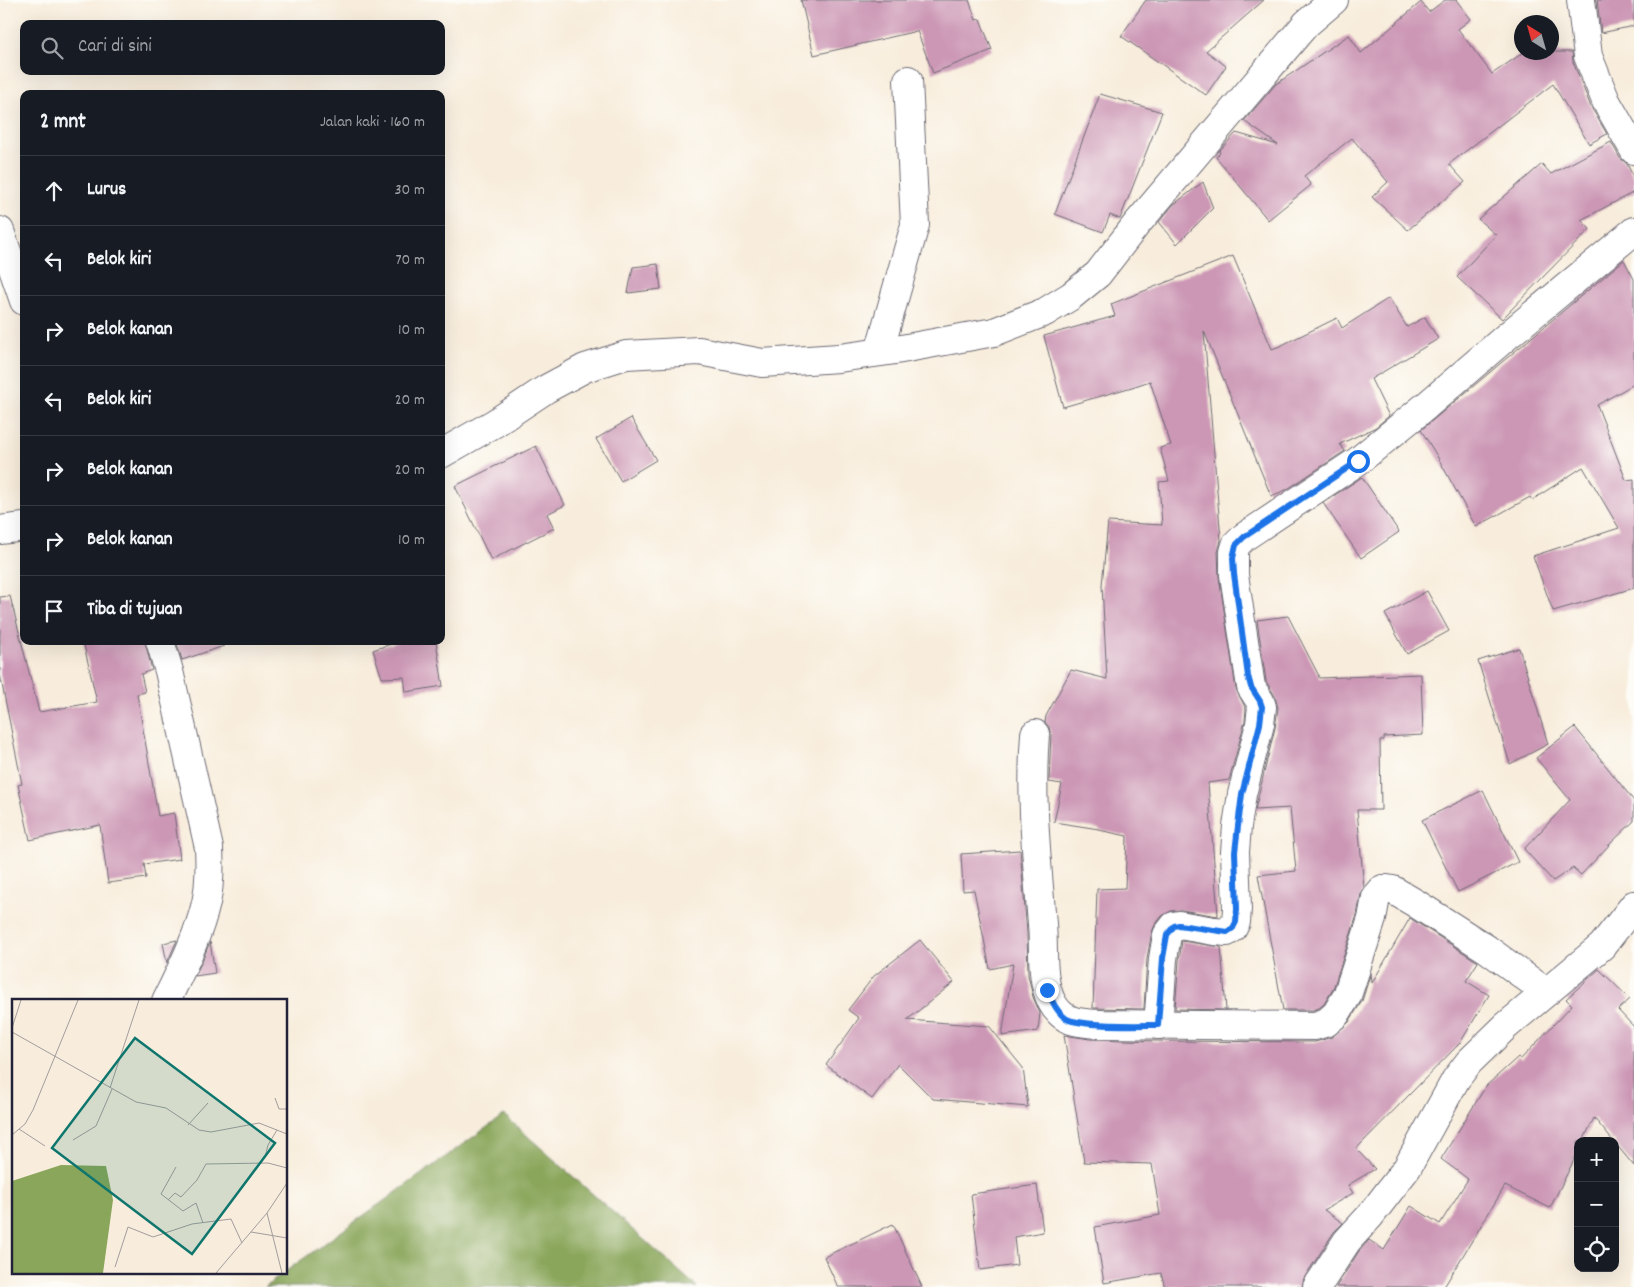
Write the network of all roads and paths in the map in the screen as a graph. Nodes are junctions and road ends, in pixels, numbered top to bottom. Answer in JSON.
{"nodes":[{"id":1,"x":1334,"y":0,"type":"edge"},
{"id":2,"x":1581,"y":0,"type":"edge"},
{"id":3,"x":908,"y":80,"type":"dead end"},
{"id":4,"x":1634,"y":150,"type":"edge"},
{"id":5,"x":0,"y":231,"type":"edge"},
{"id":6,"x":1634,"y":231,"type":"edge"},
{"id":7,"x":20,"y":289,"type":"edge"},
{"id":8,"x":887,"y":351,"type":"junction"},
{"id":9,"x":445,"y":452,"type":"edge"},
{"id":10,"x":20,"y":527,"type":"edge"},
{"id":11,"x":0,"y":530,"type":"edge"},
{"id":12,"x":161,"y":645,"type":"edge"},
{"id":13,"x":1035,"y":734,"type":"dead end"},
{"id":14,"x":1634,"y":905,"type":"edge"},
{"id":15,"x":1546,"y":992,"type":"junction"},
{"id":16,"x":167,"y":999,"type":"edge"},
{"id":17,"x":1158,"y":1025,"type":"junction"},
{"id":18,"x":1317,"y":1287,"type":"edge"}],
"edges":[{"from":1,"to":8,"type":"street"},
{"from":2,"to":4,"type":"street"},
{"from":3,"to":8,"type":"street"},
{"from":5,"to":7,"type":"street"},
{"from":6,"to":17,"type":"street"},
{"from":8,"to":9,"type":"street"},
{"from":10,"to":11,"type":"street"},
{"from":12,"to":16,"type":"street"},
{"from":13,"to":17,"type":"street"},
{"from":14,"to":15,"type":"street"},
{"from":15,"to":17,"type":"street"},
{"from":15,"to":18,"type":"street"}]}
